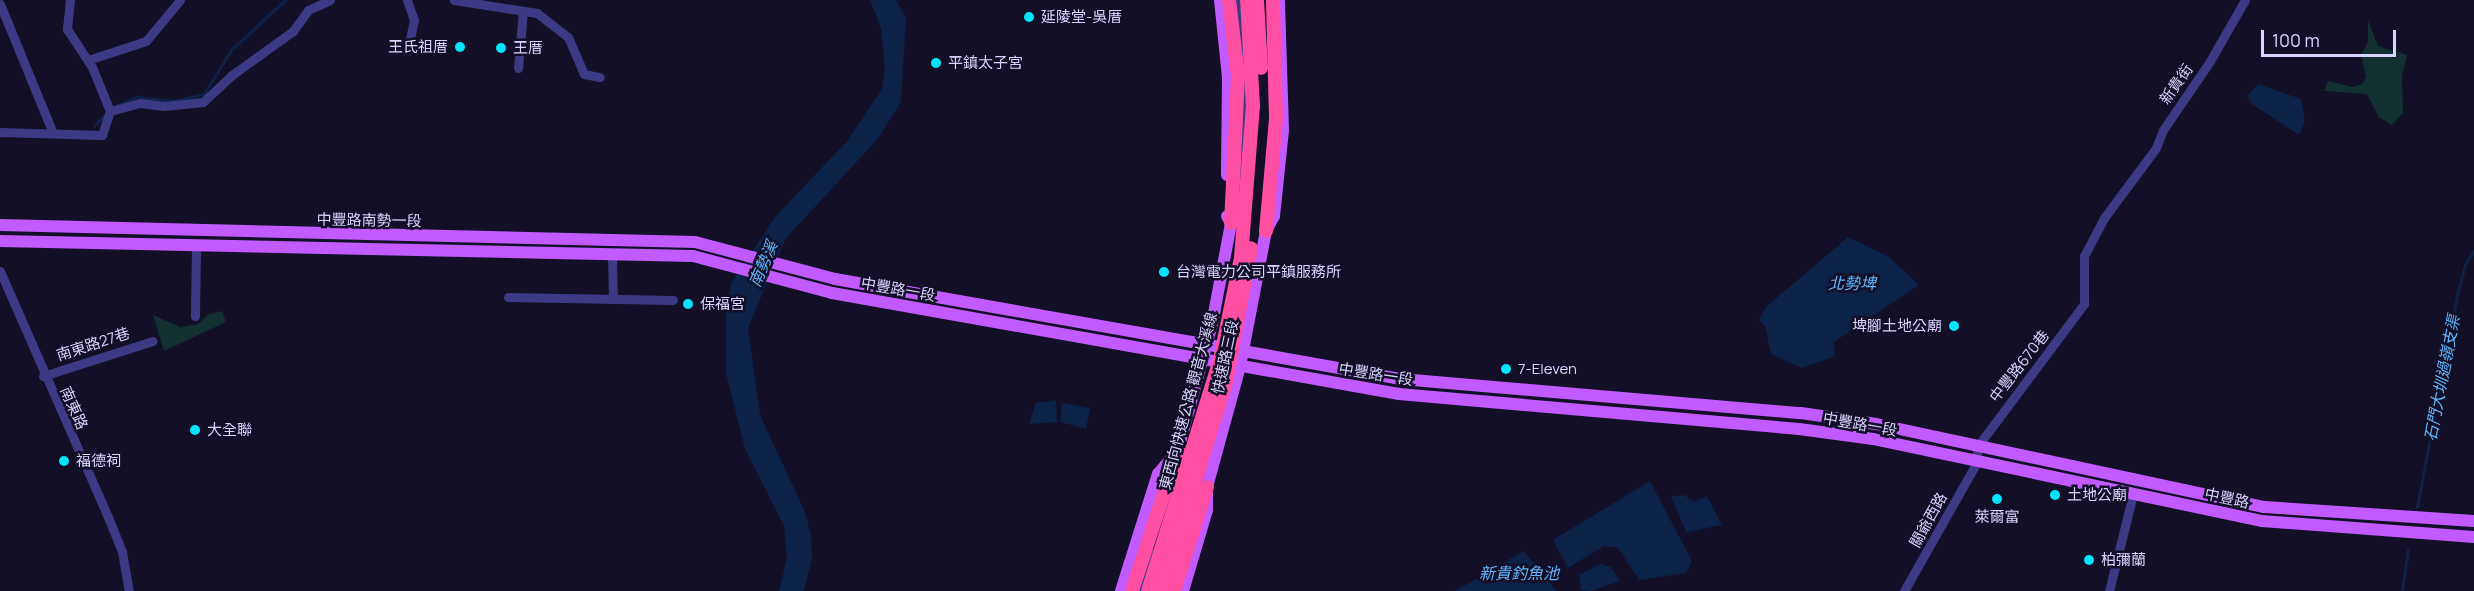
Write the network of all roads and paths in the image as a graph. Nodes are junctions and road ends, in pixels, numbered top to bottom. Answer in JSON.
{"nodes":[{"id":1,"x":70,"y":0,"type":"edge"},
{"id":2,"x":180,"y":0,"type":"edge"},
{"id":3,"x":330,"y":0,"type":"edge"},
{"id":4,"x":407,"y":0,"type":"edge"},
{"id":5,"x":454,"y":0,"type":"edge"},
{"id":6,"x":1220,"y":0,"type":"edge"},
{"id":7,"x":1228,"y":0,"type":"edge"},
{"id":8,"x":1236,"y":0,"type":"edge"},
{"id":9,"x":1246,"y":0,"type":"edge"},
{"id":10,"x":1257,"y":0,"type":"edge"},
{"id":11,"x":1267,"y":0,"type":"edge"},
{"id":12,"x":1273,"y":0,"type":"edge"},
{"id":13,"x":1280,"y":0,"type":"edge"},
{"id":14,"x":2245,"y":0,"type":"edge"},
{"id":15,"x":0,"y":4,"type":"edge"},
{"id":16,"x":523,"y":11,"type":"junction"},
{"id":17,"x":408,"y":48,"type":"dead end"},
{"id":18,"x":88,"y":60,"type":"junction"},
{"id":19,"x":518,"y":68,"type":"dead end"},
{"id":20,"x":600,"y":77,"type":"dead end"},
{"id":21,"x":110,"y":111,"type":"junction"},
{"id":22,"x":0,"y":132,"type":"edge"},
{"id":23,"x":53,"y":133,"type":"junction"},
{"id":24,"x":1232,"y":224,"type":"junction"},
{"id":25,"x":0,"y":225,"type":"edge"},
{"id":26,"x":1266,"y":231,"type":"junction"},
{"id":27,"x":611,"y":239,"type":"junction"},
{"id":28,"x":0,"y":241,"type":"edge"},
{"id":29,"x":196,"y":245,"type":"junction"},
{"id":30,"x":737,"y":252,"type":"junction"},
{"id":31,"x":612,"y":255,"type":"junction"},
{"id":32,"x":782,"y":264,"type":"junction"},
{"id":33,"x":732,"y":266,"type":"junction"},
{"id":34,"x":1,"y":276,"type":"edge"},
{"id":35,"x":777,"y":278,"type":"junction"},
{"id":36,"x":508,"y":297,"type":"dead end"},
{"id":37,"x":613,"y":299,"type":"junction"},
{"id":38,"x":673,"y":300,"type":"dead end"},
{"id":39,"x":2084,"y":304,"type":"joint"},
{"id":40,"x":195,"y":316,"type":"dead end"},
{"id":41,"x":153,"y":341,"type":"dead end"},
{"id":42,"x":1206,"y":343,"type":"junction"},
{"id":43,"x":1243,"y":350,"type":"junction"},
{"id":44,"x":1203,"y":359,"type":"junction"},
{"id":45,"x":1240,"y":366,"type":"junction"},
{"id":46,"x":43,"y":376,"type":"junction"},
{"id":47,"x":1575,"y":394,"type":"junction"},
{"id":48,"x":1574,"y":410,"type":"junction"},
{"id":49,"x":1977,"y":447,"type":"junction"},
{"id":50,"x":1178,"y":450,"type":"junction"},
{"id":51,"x":1977,"y":462,"type":"junction"},
{"id":52,"x":1207,"y":487,"type":"junction"},
{"id":53,"x":2133,"y":494,"type":"junction"},
{"id":54,"x":2474,"y":521,"type":"edge"},
{"id":55,"x":2474,"y":537,"type":"edge"},
{"id":56,"x":129,"y":591,"type":"edge"},
{"id":57,"x":1121,"y":591,"type":"edge"},
{"id":58,"x":1132,"y":591,"type":"edge"},
{"id":59,"x":1140,"y":591,"type":"edge"},
{"id":60,"x":1148,"y":591,"type":"edge"},
{"id":61,"x":1161,"y":591,"type":"edge"},
{"id":62,"x":1167,"y":591,"type":"edge"},
{"id":63,"x":1174,"y":591,"type":"edge"},
{"id":64,"x":1183,"y":591,"type":"edge"},
{"id":65,"x":1904,"y":591,"type":"edge"},
{"id":66,"x":2109,"y":591,"type":"edge"}],
"edges":[{"from":1,"to":18,"type":"street"},
{"from":2,"to":18,"type":"street"},
{"from":3,"to":21,"type":"street"},
{"from":4,"to":17,"type":"street"},
{"from":5,"to":16,"type":"street"},
{"from":6,"to":24,"type":"main road","name":"快速路三段"},
{"from":7,"to":24,"type":"highway"},
{"from":8,"to":24,"type":"street","name":"快速路三段"},
{"from":9,"to":60,"type":"highway","name":"東西向快速公路 觀音大溪線","bridge":true},
{"from":10,"to":61,"type":"highway","name":"東西向快速公路 觀音大溪線","bridge":true},
{"from":11,"to":26,"type":"street","name":"快速路三段"},
{"from":12,"to":26,"type":"highway"},
{"from":13,"to":26,"type":"main road","name":"快速路三段"},
{"from":14,"to":39,"type":"street","name":"新貴街"},
{"from":15,"to":23,"type":"street"},
{"from":16,"to":19,"type":"street"},
{"from":16,"to":20,"type":"street"},
{"from":18,"to":21,"type":"street"},
{"from":21,"to":23,"type":"street"},
{"from":22,"to":23,"type":"street"},
{"from":24,"to":42,"type":"main road","name":"快速路三段"},
{"from":25,"to":27,"type":"main road","name":"中豐路南勢一段"},
{"from":26,"to":43,"type":"main road","name":"快速路三段"},
{"from":27,"to":30,"type":"main road","name":"中豐路南勢一段"},
{"from":27,"to":31,"type":"main road"},
{"from":28,"to":29,"type":"main road","name":"中豐路南勢一段"},
{"from":29,"to":31,"type":"main road","name":"中豐路南勢一段"},
{"from":29,"to":40,"type":"street"},
{"from":30,"to":32,"type":"main road","name":"中豐路一段"},
{"from":30,"to":33,"type":"main road"},
{"from":31,"to":33,"type":"main road","name":"中豐路南勢一段"},
{"from":31,"to":37,"type":"street"},
{"from":32,"to":35,"type":"main road"},
{"from":32,"to":42,"type":"main road","name":"中豐路一段"},
{"from":33,"to":35,"type":"main road","name":"中豐路一段"},
{"from":34,"to":46,"type":"street","name":"南東路"},
{"from":35,"to":44,"type":"main road","name":"中豐路一段"},
{"from":36,"to":37,"type":"street"},
{"from":37,"to":38,"type":"street"},
{"from":39,"to":49,"type":"street","name":"中豐路670巷"},
{"from":41,"to":46,"type":"street","name":"南東路27巷"},
{"from":42,"to":43,"type":"main road","name":"中豐路一段"},
{"from":42,"to":44,"type":"main road","name":"快速路三段"},
{"from":43,"to":45,"type":"main road","name":"快速路三段"},
{"from":43,"to":47,"type":"main road","name":"中豐路一段"},
{"from":44,"to":45,"type":"main road","name":"中豐路一段"},
{"from":44,"to":50,"type":"main road","name":"快速路三段"},
{"from":45,"to":48,"type":"main road","name":"中豐路一段"},
{"from":45,"to":52,"type":"main road","name":"快速路三段"},
{"from":46,"to":56,"type":"street","name":"南東路"},
{"from":47,"to":48,"type":"main road"},
{"from":47,"to":49,"type":"main road","name":"中豐路一段"},
{"from":48,"to":51,"type":"main road","name":"中豐路一段"},
{"from":49,"to":51,"type":"street"},
{"from":49,"to":54,"type":"main road","name":"中豐路"},
{"from":50,"to":57,"type":"main road","name":"快速路三段"},
{"from":50,"to":58,"type":"highway"},
{"from":50,"to":59,"type":"street","name":"快速路三段"},
{"from":51,"to":53,"type":"main road","name":"中豐路"},
{"from":51,"to":65,"type":"street","name":"關爺西路"},
{"from":52,"to":62,"type":"street","name":"快速路三段"},
{"from":52,"to":63,"type":"highway"},
{"from":52,"to":64,"type":"main road","name":"快速路三段"},
{"from":53,"to":55,"type":"main road","name":"中豐路"},
{"from":53,"to":66,"type":"street"}]}
